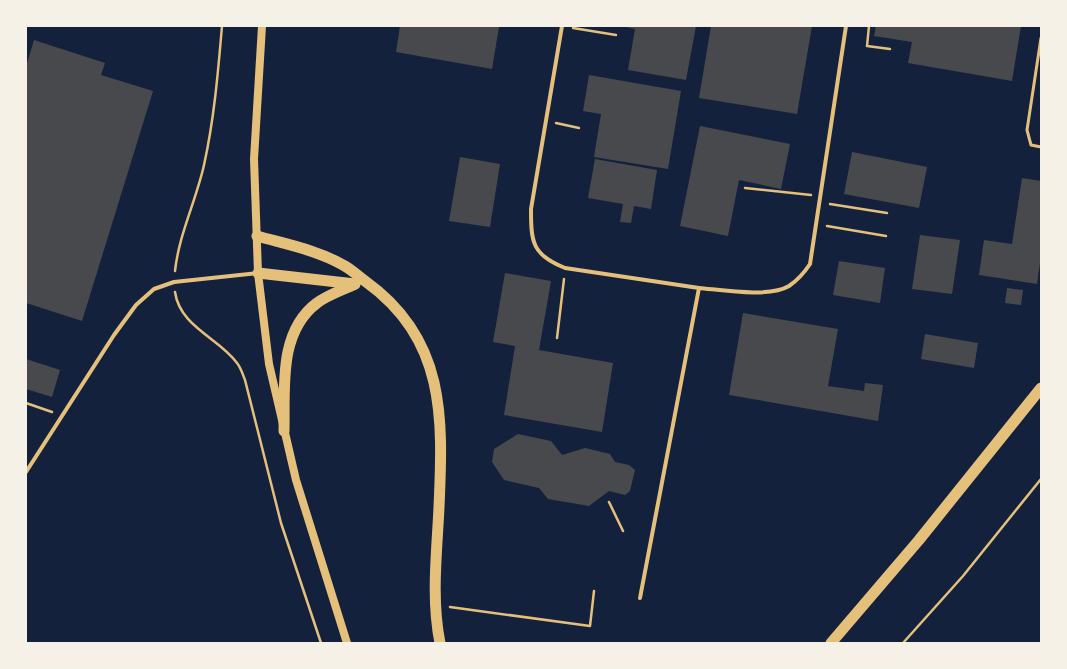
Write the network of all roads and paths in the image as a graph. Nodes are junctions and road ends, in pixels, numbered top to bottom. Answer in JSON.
{"nodes":[{"id":1,"x":222,"y":26,"type":"edge"},
{"id":2,"x":262,"y":26,"type":"edge"},
{"id":3,"x":562,"y":26,"type":"edge"},
{"id":4,"x":846,"y":26,"type":"edge"},
{"id":5,"x":869,"y":26,"type":"edge"},
{"id":6,"x":571,"y":27,"type":"dead end"},
{"id":7,"x":616,"y":35,"type":"dead end"},
{"id":8,"x":1041,"y":38,"type":"edge"},
{"id":9,"x":890,"y":50,"type":"dead end"},
{"id":10,"x":547,"y":121,"type":"junction"},
{"id":11,"x":579,"y":128,"type":"dead end"},
{"id":12,"x":1041,"y":147,"type":"edge"},
{"id":13,"x":746,"y":188,"type":"dead end"},
{"id":14,"x":821,"y":196,"type":"junction"},
{"id":15,"x":820,"y":203,"type":"junction"},
{"id":16,"x":887,"y":213,"type":"dead end"},
{"id":17,"x":816,"y":224,"type":"junction"},
{"id":18,"x":257,"y":236,"type":"junction"},
{"id":19,"x":886,"y":236,"type":"dead end"},
{"id":20,"x":565,"y":268,"type":"junction"},
{"id":21,"x":258,"y":273,"type":"junction"},
{"id":22,"x":174,"y":282,"type":"junction"},
{"id":23,"x":355,"y":284,"type":"junction"},
{"id":24,"x":375,"y":288,"type":"junction"},
{"id":25,"x":699,"y":288,"type":"junction"},
{"id":26,"x":557,"y":338,"type":"dead end"},
{"id":27,"x":1041,"y":388,"type":"edge"},
{"id":28,"x":26,"y":403,"type":"edge"},
{"id":29,"x":64,"y":416,"type":"junction"},
{"id":30,"x":284,"y":431,"type":"junction"},
{"id":31,"x":26,"y":472,"type":"edge"},
{"id":32,"x":1041,"y":479,"type":"edge"},
{"id":33,"x":609,"y":502,"type":"dead end"},
{"id":34,"x":623,"y":531,"type":"dead end"},
{"id":35,"x":594,"y":591,"type":"dead end"},
{"id":36,"x":640,"y":598,"type":"dead end"},
{"id":37,"x":436,"y":605,"type":"junction"},
{"id":38,"x":321,"y":643,"type":"edge"},
{"id":39,"x":347,"y":643,"type":"edge"},
{"id":40,"x":440,"y":643,"type":"edge"},
{"id":41,"x":831,"y":643,"type":"edge"},
{"id":42,"x":903,"y":643,"type":"edge"}],
"edges":[{"from":1,"to":22,"type":"path"},
{"from":2,"to":18,"type":"main road"},
{"from":3,"to":10,"type":"street"},
{"from":4,"to":14,"type":"street"},
{"from":5,"to":9,"type":"path"},
{"from":6,"to":7,"type":"path"},
{"from":8,"to":12,"type":"lane"},
{"from":10,"to":11,"type":"path"},
{"from":10,"to":20,"type":"street"},
{"from":13,"to":14,"type":"path"},
{"from":14,"to":15,"type":"street"},
{"from":15,"to":16,"type":"path"},
{"from":15,"to":17,"type":"street"},
{"from":17,"to":19,"type":"path"},
{"from":17,"to":25,"type":"street"},
{"from":18,"to":21,"type":"main road"},
{"from":18,"to":24,"type":"highway"},
{"from":20,"to":25,"type":"street"},
{"from":20,"to":26,"type":"path"},
{"from":21,"to":22,"type":"street"},
{"from":21,"to":23,"type":"highway"},
{"from":21,"to":30,"type":"main road"},
{"from":22,"to":29,"type":"street"},
{"from":22,"to":38,"type":"path"},
{"from":23,"to":24,"type":"highway"},
{"from":23,"to":30,"type":"highway"},
{"from":24,"to":37,"type":"highway"},
{"from":25,"to":36,"type":"street"},
{"from":27,"to":41,"type":"highway"},
{"from":28,"to":29,"type":"path"},
{"from":29,"to":31,"type":"street"},
{"from":30,"to":39,"type":"main road"},
{"from":32,"to":42,"type":"path"},
{"from":33,"to":34,"type":"path"},
{"from":35,"to":37,"type":"path"},
{"from":37,"to":40,"type":"highway"}]}
